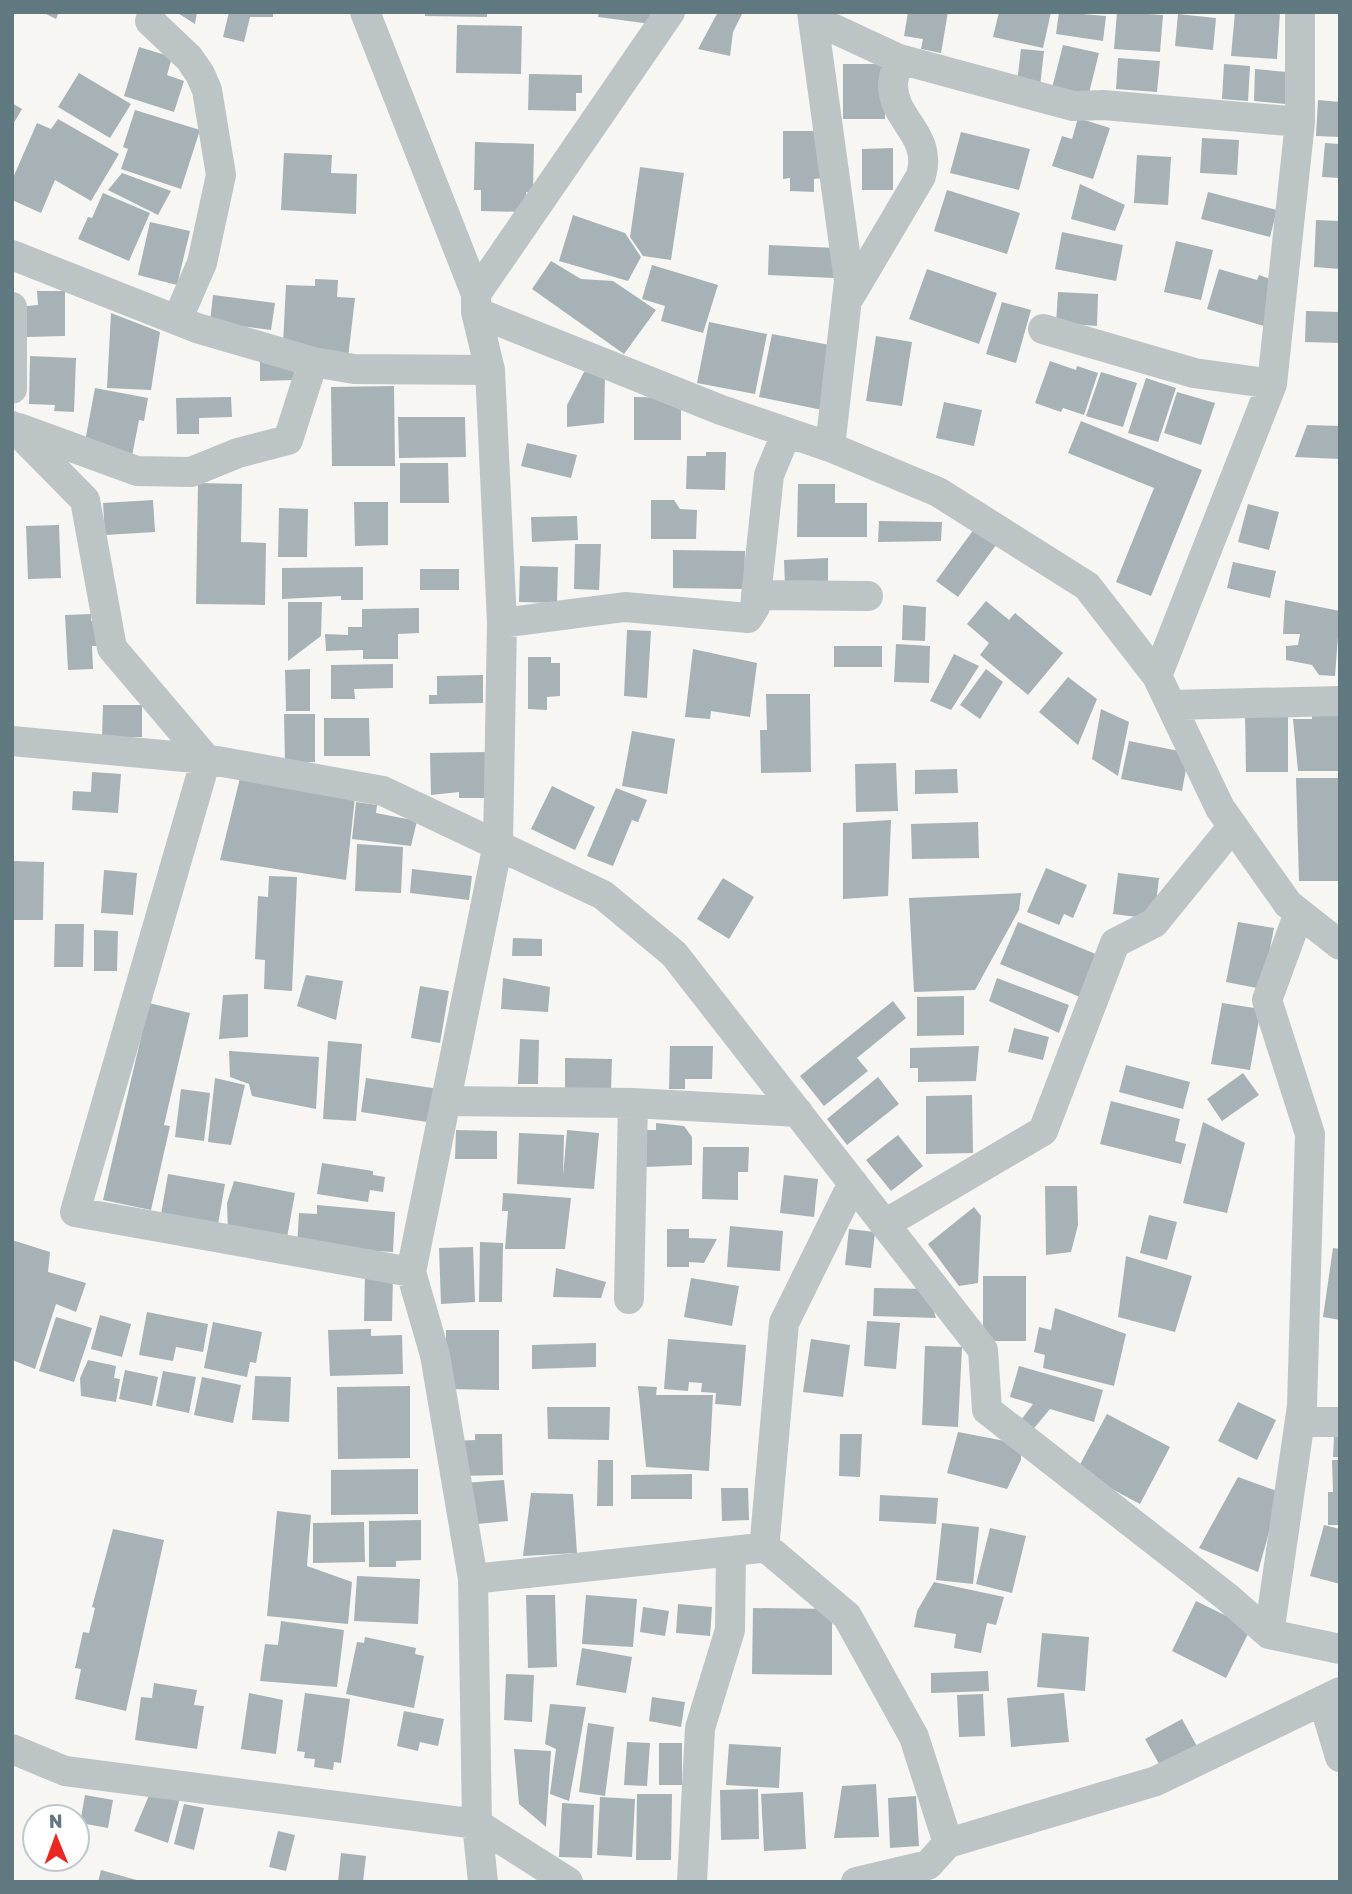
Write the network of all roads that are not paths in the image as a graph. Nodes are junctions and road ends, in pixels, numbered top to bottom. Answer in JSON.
{"nodes":[{"id":1,"x":365,"y":12,"type":"edge"},
{"id":2,"x":670,"y":12,"type":"edge"},
{"id":3,"x":1300,"y":12,"type":"edge"},
{"id":4,"x":813,"y":16,"type":"edge"},
{"id":5,"x":150,"y":21,"type":"dead end"},
{"id":6,"x":899,"y":59,"type":"junction"},
{"id":7,"x":1300,"y":122,"type":"junction"},
{"id":8,"x":12,"y":255,"type":"edge"},
{"id":9,"x":850,"y":296,"type":"junction"},
{"id":10,"x":476,"y":303,"type":"junction"},
{"id":11,"x":12,"y":307,"type":"edge"},
{"id":12,"x":178,"y":318,"type":"junction"},
{"id":13,"x":1043,"y":329,"type":"dead end"},
{"id":14,"x":313,"y":362,"type":"junction"},
{"id":15,"x":490,"y":370,"type":"junction"},
{"id":16,"x":1272,"y":384,"type":"junction"},
{"id":17,"x":12,"y":389,"type":"edge"},
{"id":18,"x":12,"y":426,"type":"edge"},
{"id":19,"x":786,"y":434,"type":"junction"},
{"id":20,"x":830,"y":447,"type":"junction"},
{"id":21,"x":756,"y":595,"type":"junction"},
{"id":22,"x":868,"y":596,"type":"dead end"},
{"id":23,"x":502,"y":623,"type":"junction"},
{"id":24,"x":1157,"y":676,"type":"junction"},
{"id":25,"x":1340,"y":701,"type":"edge"},
{"id":26,"x":1171,"y":705,"type":"junction"},
{"id":27,"x":12,"y":741,"type":"edge"},
{"id":28,"x":206,"y":759,"type":"junction"},
{"id":29,"x":1233,"y":826,"type":"junction"},
{"id":30,"x":498,"y":844,"type":"junction"},
{"id":31,"x":1299,"y":913,"type":"junction"},
{"id":32,"x":1340,"y":945,"type":"edge"},
{"id":33,"x":446,"y":1101,"type":"junction"},
{"id":34,"x":633,"y":1103,"type":"junction"},
{"id":35,"x":798,"y":1112,"type":"junction"},
{"id":36,"x":853,"y":1183,"type":"junction"},
{"id":37,"x":885,"y":1224,"type":"junction"},
{"id":38,"x":411,"y":1272,"type":"junction"},
{"id":39,"x":629,"y":1299,"type":"dead end"},
{"id":40,"x":1300,"y":1422,"type":"junction"},
{"id":41,"x":1340,"y":1422,"type":"edge"},
{"id":42,"x":763,"y":1545,"type":"junction"},
{"id":43,"x":730,"y":1553,"type":"junction"},
{"id":44,"x":473,"y":1579,"type":"junction"},
{"id":45,"x":1269,"y":1634,"type":"junction"},
{"id":46,"x":1340,"y":1649,"type":"edge"},
{"id":47,"x":1331,"y":1696,"type":"edge"},
{"id":48,"x":12,"y":1749,"type":"edge"},
{"id":49,"x":1340,"y":1757,"type":"edge"},
{"id":50,"x":477,"y":1824,"type":"junction"},
{"id":51,"x":948,"y":1843,"type":"junction"},
{"id":52,"x":927,"y":1873,"type":"edge"},
{"id":53,"x":483,"y":1882,"type":"edge"},
{"id":54,"x":568,"y":1882,"type":"edge"},
{"id":55,"x":692,"y":1882,"type":"edge"},
{"id":56,"x":856,"y":1882,"type":"edge"}],
"edges":[{"from":1,"to":10,"type":"street"},
{"from":2,"to":10,"type":"street"},
{"from":3,"to":7,"type":"street"},
{"from":4,"to":6,"type":"street"},
{"from":4,"to":9,"type":"street"},
{"from":5,"to":12,"type":"street"},
{"from":6,"to":7,"type":"street"},
{"from":6,"to":9,"type":"street"},
{"from":7,"to":16,"type":"street"},
{"from":8,"to":12,"type":"street"},
{"from":9,"to":20,"type":"street"},
{"from":10,"to":15,"type":"street"},
{"from":10,"to":19,"type":"street"},
{"from":11,"to":17,"type":"street"},
{"from":12,"to":14,"type":"street"},
{"from":13,"to":16,"type":"street"},
{"from":14,"to":15,"type":"street"},
{"from":14,"to":18,"type":"street"},
{"from":15,"to":23,"type":"street"},
{"from":16,"to":24,"type":"street"},
{"from":18,"to":28,"type":"street"},
{"from":19,"to":20,"type":"street"},
{"from":19,"to":21,"type":"street"},
{"from":20,"to":24,"type":"street"},
{"from":21,"to":22,"type":"street"},
{"from":21,"to":23,"type":"street"},
{"from":23,"to":30,"type":"street"},
{"from":24,"to":26,"type":"street"},
{"from":25,"to":26,"type":"street"},
{"from":26,"to":29,"type":"street"},
{"from":27,"to":28,"type":"street"},
{"from":28,"to":30,"type":"street"},
{"from":28,"to":38,"type":"street"},
{"from":29,"to":31,"type":"street"},
{"from":29,"to":37,"type":"street"},
{"from":30,"to":33,"type":"street"},
{"from":30,"to":35,"type":"street"},
{"from":31,"to":32,"type":"street"},
{"from":31,"to":40,"type":"street"},
{"from":33,"to":34,"type":"street"},
{"from":33,"to":38,"type":"street"},
{"from":34,"to":35,"type":"street"},
{"from":34,"to":39,"type":"street"},
{"from":35,"to":36,"type":"street"},
{"from":36,"to":37,"type":"street"},
{"from":36,"to":42,"type":"street"},
{"from":37,"to":45,"type":"street"},
{"from":38,"to":44,"type":"street"},
{"from":40,"to":41,"type":"street"},
{"from":40,"to":45,"type":"street"},
{"from":42,"to":43,"type":"street"},
{"from":42,"to":51,"type":"street"},
{"from":43,"to":44,"type":"street"},
{"from":43,"to":55,"type":"street"},
{"from":44,"to":50,"type":"street"},
{"from":45,"to":46,"type":"street"},
{"from":47,"to":49,"type":"street"},
{"from":47,"to":51,"type":"street"},
{"from":48,"to":50,"type":"street"},
{"from":50,"to":53,"type":"street"},
{"from":50,"to":54,"type":"street"},
{"from":51,"to":52,"type":"street"},
{"from":52,"to":56,"type":"street"}]}
